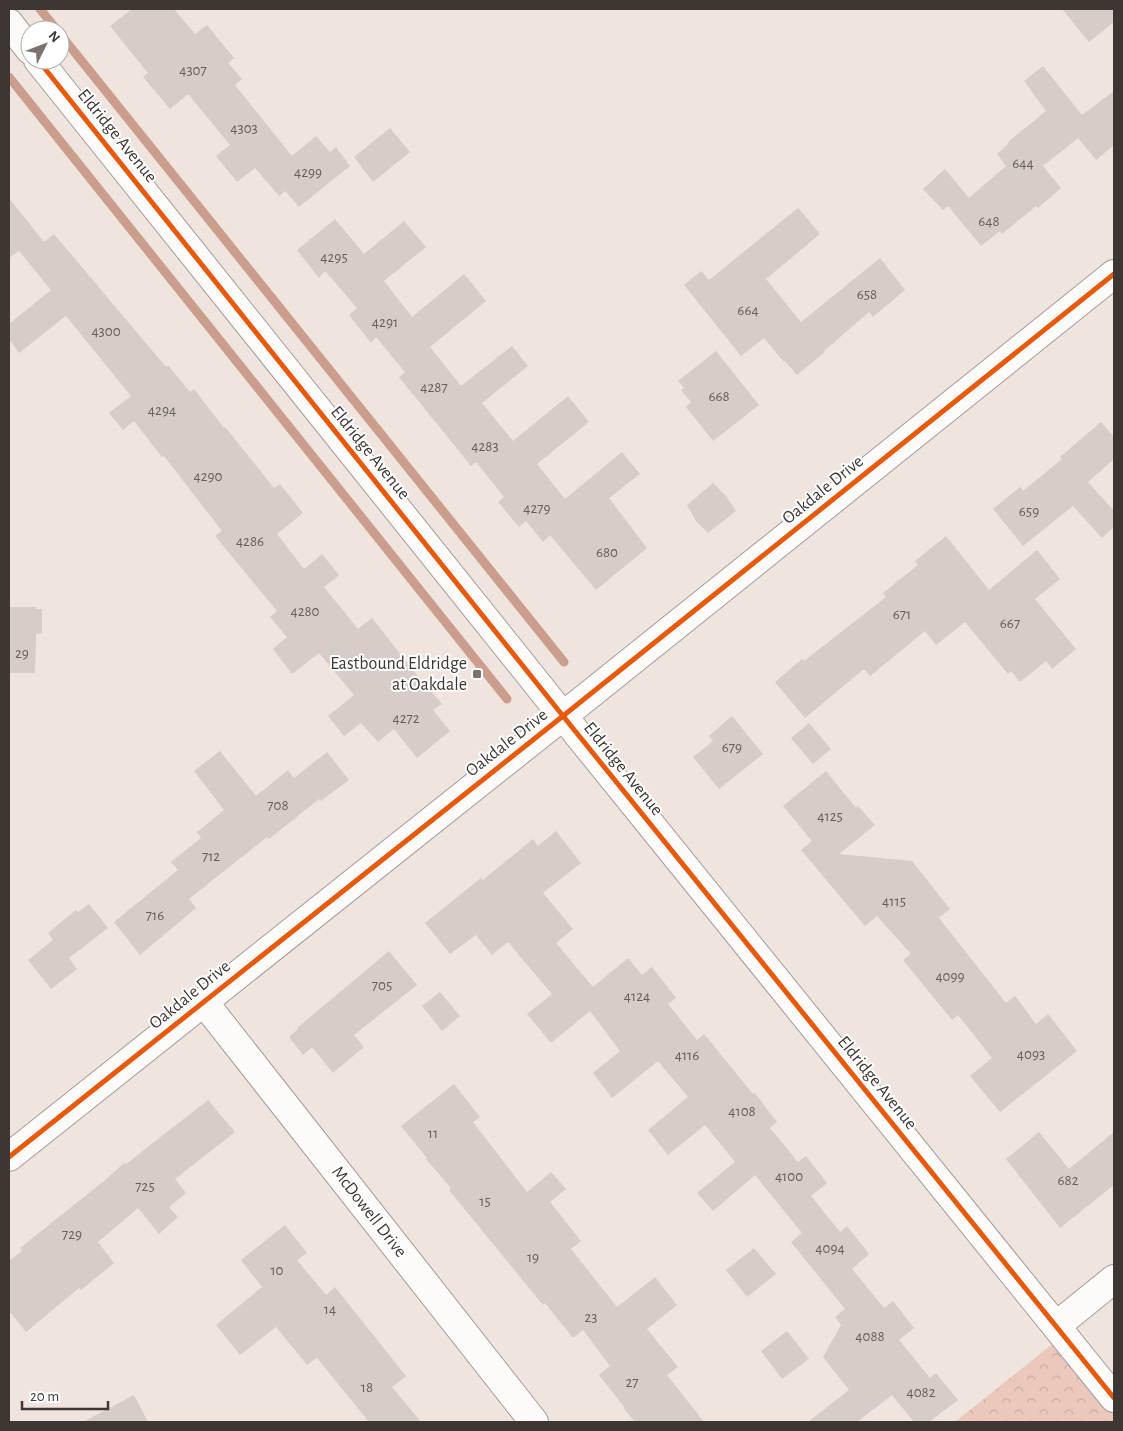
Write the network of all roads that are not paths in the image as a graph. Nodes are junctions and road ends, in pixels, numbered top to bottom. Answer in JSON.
{"nodes":[{"id":1,"x":9,"y":24,"type":"edge"},
{"id":2,"x":20,"y":38,"type":"edge"},
{"id":3,"x":46,"y":70,"type":"edge"},
{"id":4,"x":1114,"y":274,"type":"edge"},
{"id":5,"x":562,"y":716,"type":"junction"},
{"id":6,"x":204,"y":1002,"type":"junction"},
{"id":7,"x":9,"y":1156,"type":"edge"},
{"id":8,"x":1114,"y":1279,"type":"edge"},
{"id":9,"x":1056,"y":1326,"type":"junction"},
{"id":10,"x":1114,"y":1398,"type":"edge"},
{"id":11,"x":534,"y":1422,"type":"edge"}],
"edges":[{"from":1,"to":2,"type":"street"},
{"from":3,"to":5,"type":"street","name":"Eldridge Avenue"},
{"from":4,"to":5,"type":"street","name":"Oakdale Drive"},
{"from":5,"to":6,"type":"street","name":"Oakdale Drive"},
{"from":5,"to":9,"type":"street","name":"Eldridge Avenue"},
{"from":6,"to":7,"type":"street","name":"Oakdale Drive"},
{"from":6,"to":11,"type":"street","name":"McDowell Drive"},
{"from":8,"to":9,"type":"street"},
{"from":9,"to":10,"type":"street","name":"Eldridge Avenue"}]}
